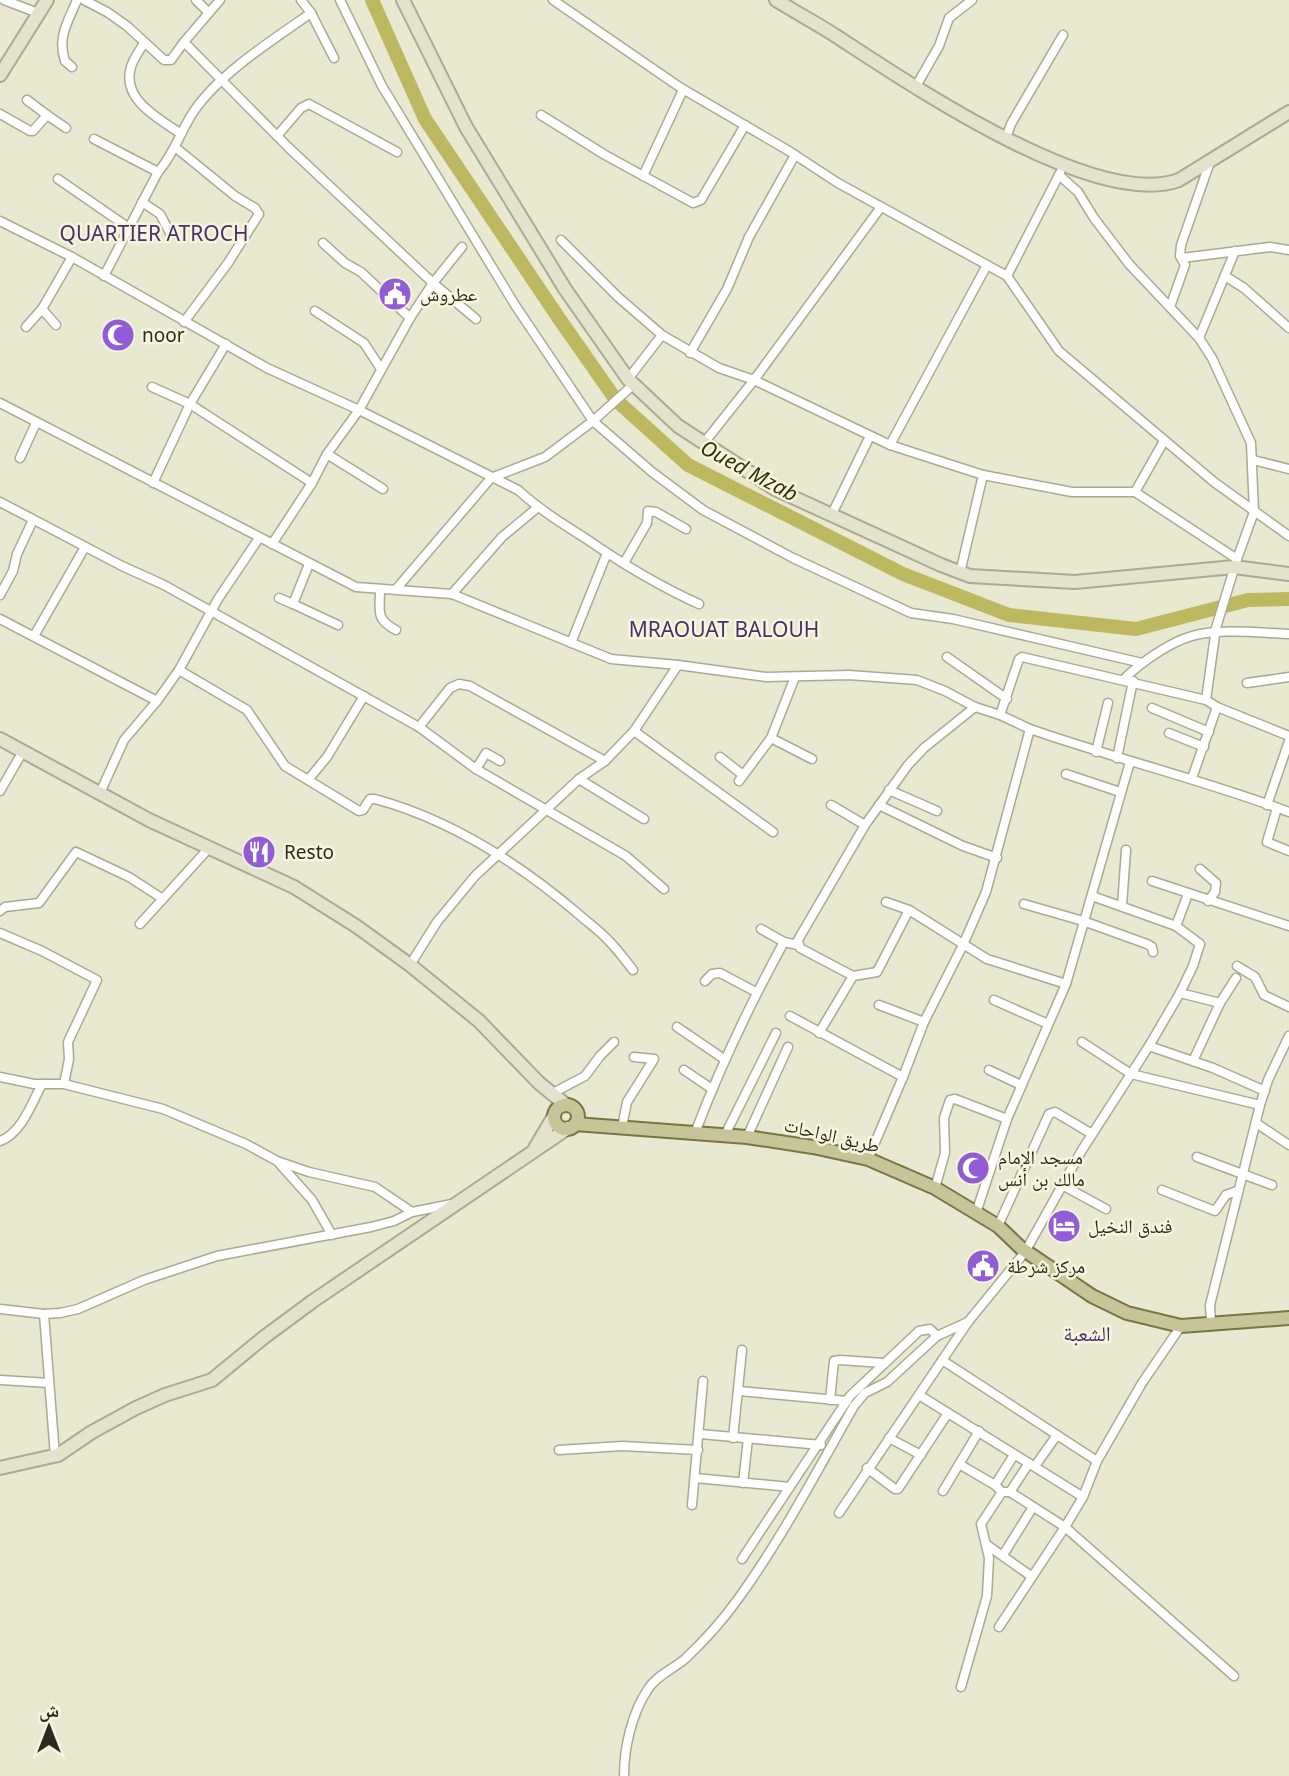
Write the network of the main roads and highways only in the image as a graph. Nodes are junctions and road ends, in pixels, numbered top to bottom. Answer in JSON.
{"nodes":[{"id":1,"x":573,"y":1122,"type":"junction"},
{"id":2,"x":1289,"y":1318,"type":"edge"}],
"edges":[{"from":1,"to":1,"type":"main road"},
{"from":1,"to":2,"type":"main road","name":"طريق الواحات"}]}
